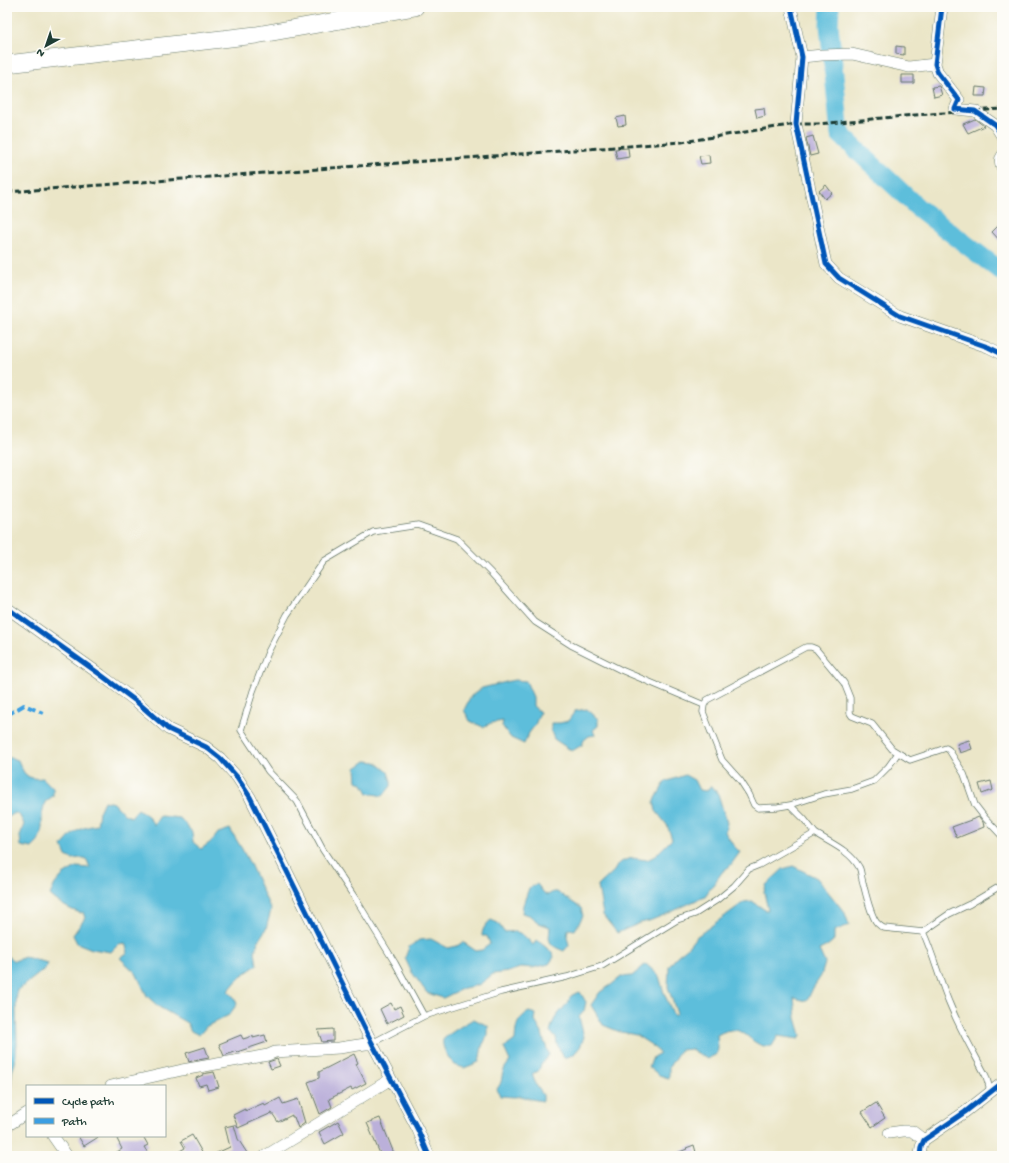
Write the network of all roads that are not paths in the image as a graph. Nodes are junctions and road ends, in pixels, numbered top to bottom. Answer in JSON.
{"nodes":[{"id":1,"x":415,"y":7,"type":"edge"},
{"id":2,"x":791,"y":7,"type":"edge"},
{"id":3,"x":942,"y":7,"type":"edge"},
{"id":4,"x":802,"y":57,"type":"junction"},
{"id":5,"x":7,"y":64,"type":"edge"},
{"id":6,"x":935,"y":64,"type":"junction"},
{"id":7,"x":1002,"y":136,"type":"edge"},
{"id":8,"x":1002,"y":156,"type":"edge"},
{"id":9,"x":1002,"y":167,"type":"edge"},
{"id":10,"x":1002,"y":354,"type":"edge"},
{"id":11,"x":7,"y":608,"type":"edge"},
{"id":12,"x":704,"y":705,"type":"junction"},
{"id":13,"x":898,"y":753,"type":"junction"},
{"id":14,"x":790,"y":805,"type":"junction"},
{"id":15,"x":815,"y":833,"type":"junction"},
{"id":16,"x":1002,"y":836,"type":"edge"},
{"id":17,"x":1002,"y":885,"type":"edge"},
{"id":18,"x":923,"y":932,"type":"junction"},
{"id":19,"x":424,"y":1016,"type":"junction"},
{"id":20,"x":372,"y":1043,"type":"junction"},
{"id":21,"x":391,"y":1078,"type":"junction"},
{"id":22,"x":1002,"y":1083,"type":"edge"},
{"id":23,"x":115,"y":1085,"type":"edge"},
{"id":24,"x":989,"y":1093,"type":"junction"},
{"id":25,"x":26,"y":1114,"type":"edge"},
{"id":26,"x":7,"y":1126,"type":"edge"},
{"id":27,"x":889,"y":1134,"type":"dead end"},
{"id":28,"x":54,"y":1137,"type":"edge"},
{"id":29,"x":924,"y":1140,"type":"junction"},
{"id":30,"x":68,"y":1156,"type":"edge"},
{"id":31,"x":266,"y":1156,"type":"edge"},
{"id":32,"x":429,"y":1156,"type":"edge"},
{"id":33,"x":920,"y":1156,"type":"edge"}],
"edges":[{"from":1,"to":5,"type":"main road"},
{"from":2,"to":4,"type":"street"},
{"from":3,"to":6,"type":"street"},
{"from":4,"to":6,"type":"street"},
{"from":4,"to":10,"type":"street"},
{"from":6,"to":7,"type":"street"},
{"from":8,"to":9,"type":"street"},
{"from":11,"to":20,"type":"street"},
{"from":12,"to":13,"type":"lane"},
{"from":12,"to":14,"type":"lane"},
{"from":12,"to":19,"type":"lane"},
{"from":13,"to":14,"type":"lane"},
{"from":13,"to":16,"type":"lane"},
{"from":14,"to":15,"type":"lane"},
{"from":15,"to":18,"type":"lane"},
{"from":15,"to":19,"type":"lane"},
{"from":17,"to":18,"type":"lane"},
{"from":18,"to":24,"type":"lane"},
{"from":19,"to":20,"type":"lane"},
{"from":20,"to":21,"type":"street"},
{"from":20,"to":23,"type":"street"},
{"from":21,"to":31,"type":"street"},
{"from":21,"to":32,"type":"street"},
{"from":22,"to":24,"type":"street"},
{"from":24,"to":29,"type":"street"},
{"from":25,"to":26,"type":"street"},
{"from":27,"to":29,"type":"street"},
{"from":28,"to":30,"type":"street"},
{"from":29,"to":33,"type":"street"}]}
